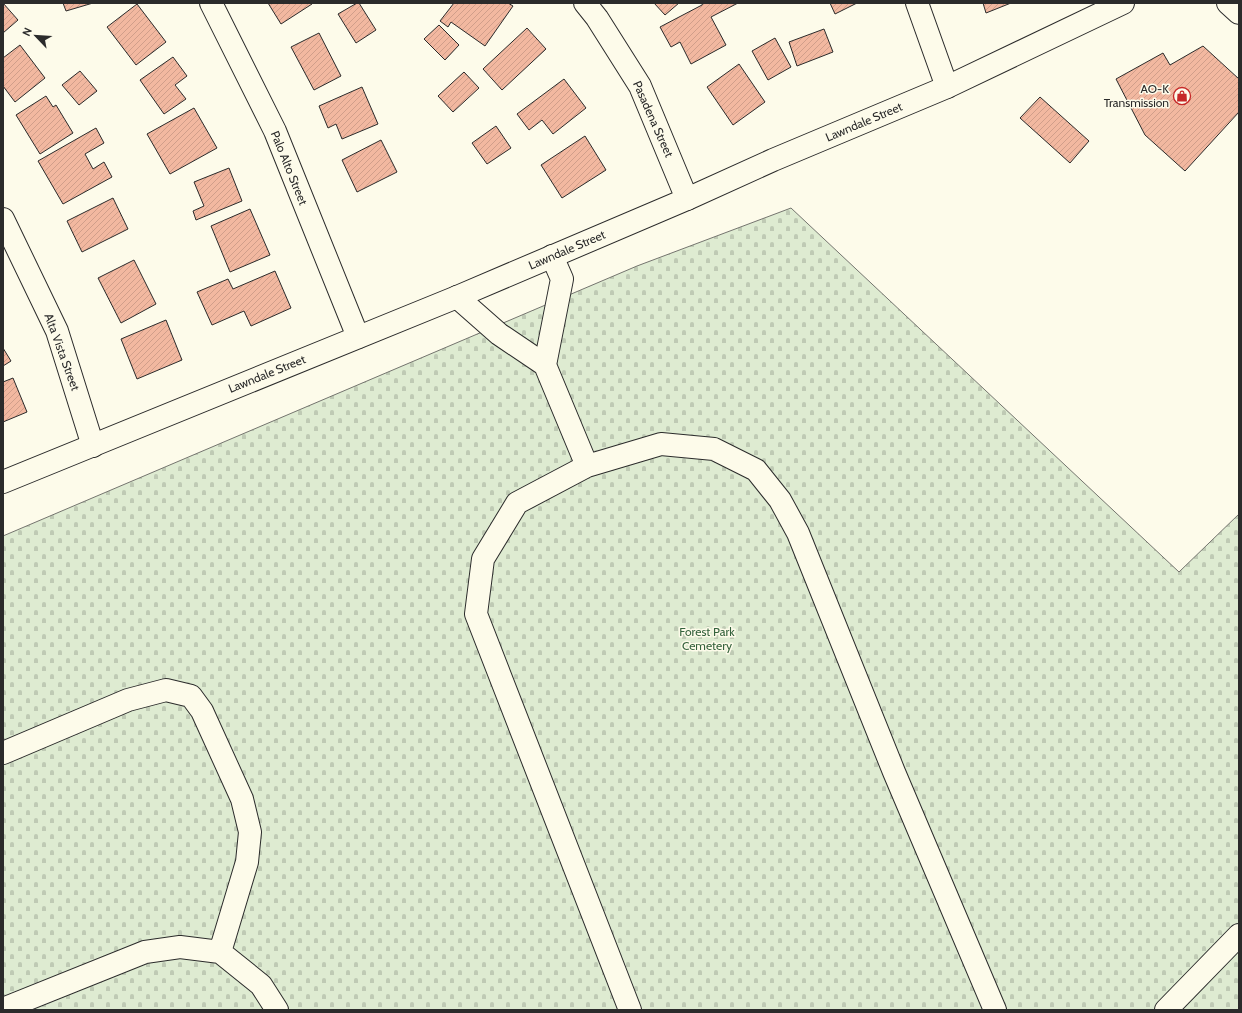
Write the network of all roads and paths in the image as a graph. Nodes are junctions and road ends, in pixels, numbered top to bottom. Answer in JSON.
{"nodes":[{"id":1,"x":211,"y":3,"type":"edge"},
{"id":2,"x":585,"y":3,"type":"edge"},
{"id":3,"x":918,"y":3,"type":"edge"},
{"id":4,"x":1124,"y":3,"type":"edge"},
{"id":5,"x":1228,"y":3,"type":"edge"},
{"id":6,"x":1239,"y":13,"type":"edge"},
{"id":7,"x":948,"y":87,"type":"junction"},
{"id":8,"x":687,"y":199,"type":"junction"},
{"id":9,"x":3,"y":218,"type":"edge"},
{"id":10,"x":552,"y":256,"type":"junction"},
{"id":11,"x":457,"y":297,"type":"junction"},
{"id":12,"x":358,"y":337,"type":"junction"},
{"id":13,"x":545,"y":366,"type":"junction"},
{"id":14,"x":93,"y":446,"type":"junction"},
{"id":15,"x":587,"y":466,"type":"junction"},
{"id":16,"x":3,"y":482,"type":"edge"},
{"id":17,"x":3,"y":753,"type":"edge"},
{"id":18,"x":1239,"y":935,"type":"edge"},
{"id":19,"x":220,"y":952,"type":"junction"},
{"id":20,"x":3,"y":1009,"type":"edge"},
{"id":21,"x":277,"y":1010,"type":"edge"},
{"id":22,"x":630,"y":1010,"type":"edge"},
{"id":23,"x":995,"y":1010,"type":"edge"},
{"id":24,"x":1166,"y":1010,"type":"edge"}],
"edges":[{"from":1,"to":12,"type":"main road","name":"Palo Alto Street"},
{"from":2,"to":8,"type":"main road","name":"Pasadena Street"},
{"from":3,"to":7,"type":"main road"},
{"from":4,"to":7,"type":"main road","name":"Lawndale Street"},
{"from":5,"to":6,"type":"main road"},
{"from":7,"to":8,"type":"main road","name":"Lawndale Street"},
{"from":8,"to":10,"type":"main road","name":"Lawndale Street"},
{"from":9,"to":14,"type":"main road","name":"Alta Vista Street"},
{"from":10,"to":11,"type":"main road","name":"Lawndale Street"},
{"from":10,"to":13,"type":"main road"},
{"from":11,"to":12,"type":"main road","name":"Lawndale Street"},
{"from":11,"to":13,"type":"main road"},
{"from":12,"to":14,"type":"main road","name":"Lawndale Street"},
{"from":13,"to":15,"type":"main road"},
{"from":14,"to":16,"type":"main road","name":"Lawndale Street"},
{"from":15,"to":22,"type":"main road"},
{"from":15,"to":23,"type":"main road"},
{"from":17,"to":19,"type":"main road"},
{"from":18,"to":24,"type":"main road"},
{"from":19,"to":20,"type":"main road"},
{"from":19,"to":21,"type":"main road"}]}
